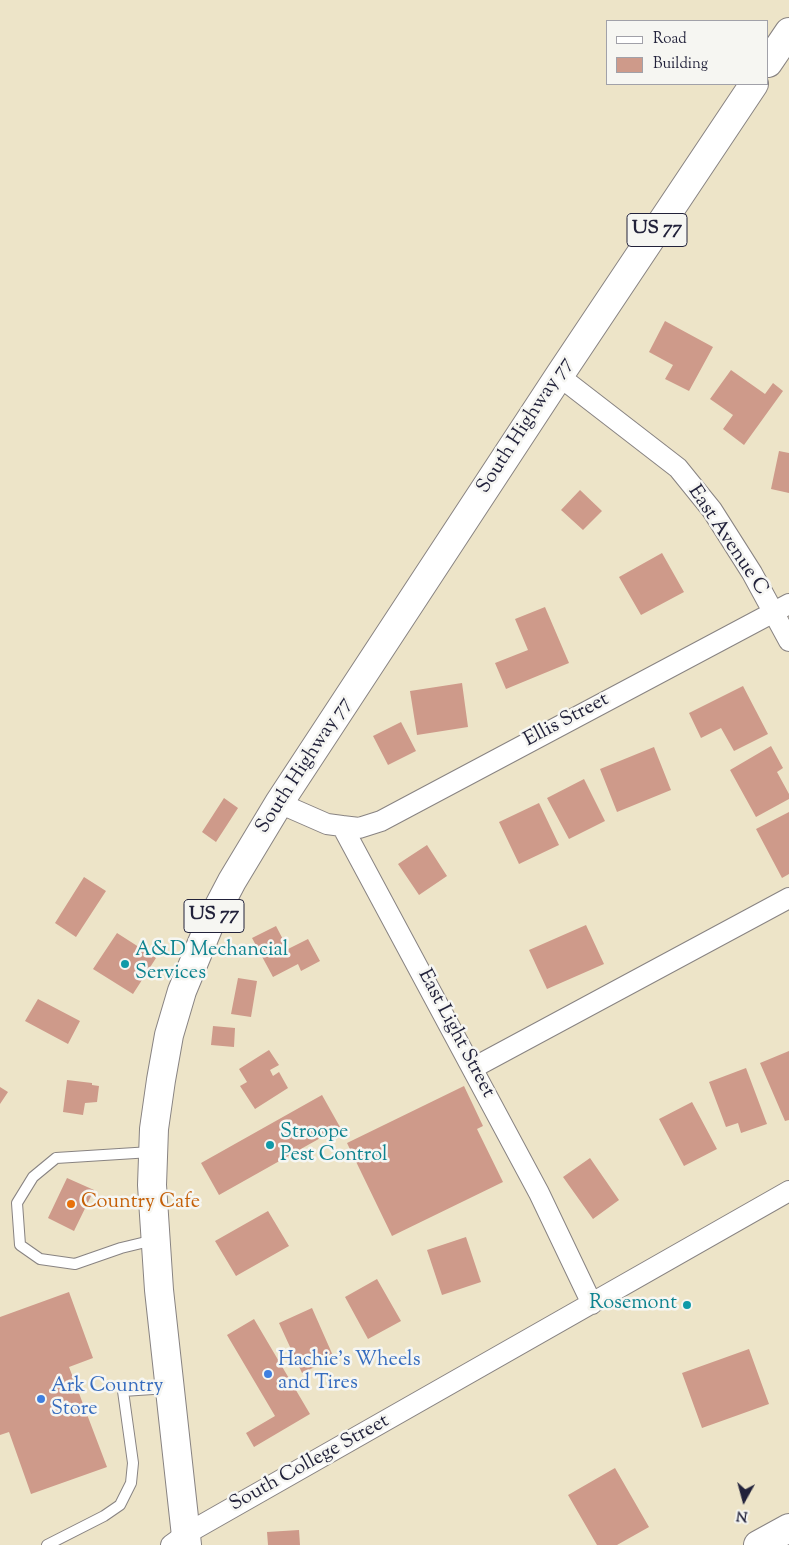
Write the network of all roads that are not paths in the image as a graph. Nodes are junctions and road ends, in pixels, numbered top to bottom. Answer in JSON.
{"nodes":[{"id":1,"x":789,"y":32,"type":"edge"},
{"id":2,"x":769,"y":62,"type":"edge"},
{"id":3,"x":753,"y":85,"type":"edge"},
{"id":4,"x":559,"y":376,"type":"junction"},
{"id":5,"x":781,"y":608,"type":"edge"},
{"id":6,"x":789,"y":641,"type":"edge"},
{"id":7,"x":279,"y":804,"type":"junction"},
{"id":8,"x":342,"y":826,"type":"junction"},
{"id":9,"x":789,"y":898,"type":"edge"},
{"id":10,"x":473,"y":1068,"type":"junction"},
{"id":11,"x":153,"y":1152,"type":"junction"},
{"id":12,"x":789,"y":1191,"type":"edge"},
{"id":13,"x":155,"y":1240,"type":"junction"},
{"id":14,"x":592,"y":1304,"type":"junction"},
{"id":15,"x":169,"y":1388,"type":"junction"},
{"id":16,"x":789,"y":1528,"type":"edge"},
{"id":17,"x":181,"y":1541,"type":"edge"},
{"id":18,"x":47,"y":1545,"type":"edge"},
{"id":19,"x":758,"y":1545,"type":"edge"}],
"edges":[{"from":1,"to":2,"type":"main road"},
{"from":3,"to":4,"type":"main road","name":"South Highway 77","number":"US 77"},
{"from":4,"to":5,"type":"street","name":"East Avenue C"},
{"from":4,"to":7,"type":"main road","name":"South Highway 77","number":"US 77"},
{"from":5,"to":6,"type":"street","name":"East Avenue C"},
{"from":5,"to":8,"type":"street","name":"Ellis Street"},
{"from":7,"to":8,"type":"street"},
{"from":7,"to":11,"type":"main road","name":"South Highway 77","number":"US 77"},
{"from":8,"to":10,"type":"street","name":"East Light Street"},
{"from":9,"to":10,"type":"street"},
{"from":10,"to":14,"type":"street","name":"East Light Street"},
{"from":11,"to":13,"type":"main road","name":"South Highway 77","number":"US 77"},
{"from":11,"to":13,"type":"lane"},
{"from":12,"to":14,"type":"street","name":"South College Street"},
{"from":13,"to":15,"type":"main road","name":"South Highway 77","number":"US 77"},
{"from":14,"to":17,"type":"street","name":"South College Street"},
{"from":15,"to":17,"type":"main road","name":"South Highway 77","number":"US 77"},
{"from":15,"to":18,"type":"lane"},
{"from":16,"to":19,"type":"main road"}]}
